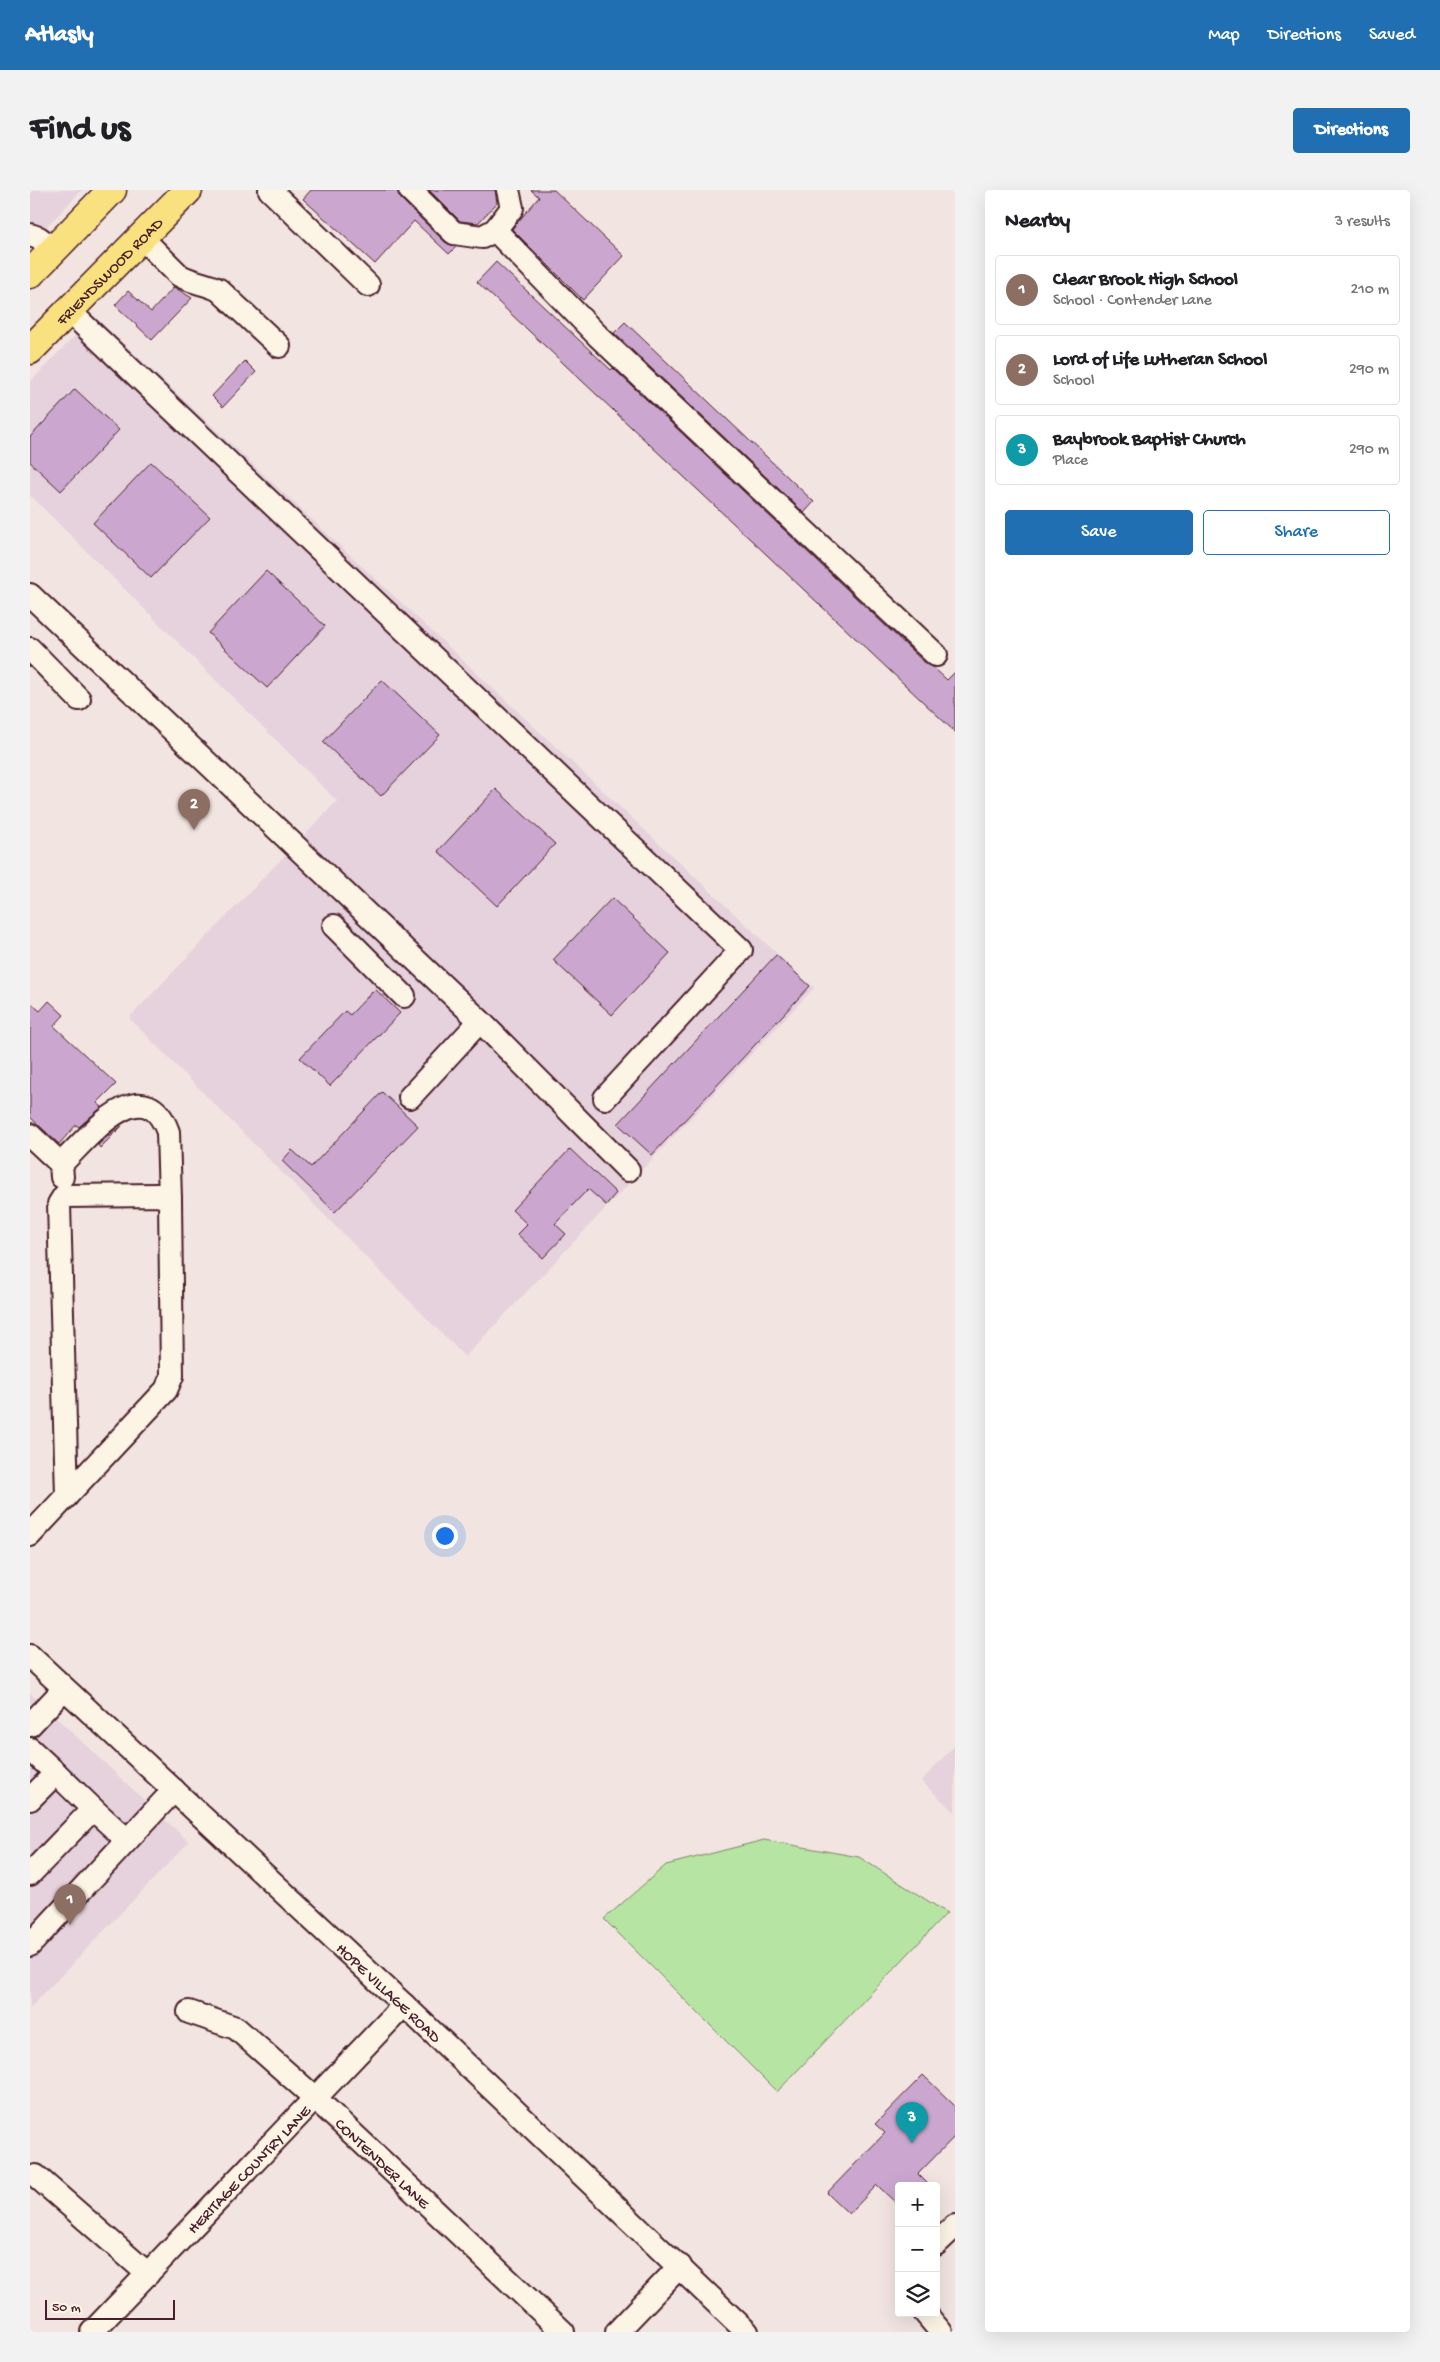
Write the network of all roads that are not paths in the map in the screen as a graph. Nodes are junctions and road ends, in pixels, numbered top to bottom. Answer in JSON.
{"nodes":[{"id":1,"x":188,"y":190,"type":"edge"},
{"id":2,"x":270,"y":190,"type":"edge"},
{"id":3,"x":410,"y":190,"type":"edge"},
{"id":4,"x":508,"y":190,"type":"edge"},
{"id":5,"x":107,"y":192,"type":"edge"},
{"id":6,"x":495,"y":230,"type":"junction"},
{"id":7,"x":30,"y":235,"type":"edge"},
{"id":8,"x":141,"y":237,"type":"junction"},
{"id":9,"x":54,"y":249,"type":"junction"},
{"id":10,"x":30,"y":274,"type":"edge"},
{"id":11,"x":368,"y":285,"type":"dead end"},
{"id":12,"x":69,"y":311,"type":"junction"},
{"id":13,"x":279,"y":346,"type":"dead end"},
{"id":14,"x":30,"y":350,"type":"edge"},
{"id":15,"x":30,"y":595,"type":"edge"},
{"id":16,"x":30,"y":649,"type":"edge"},
{"id":17,"x":936,"y":655,"type":"dead end"},
{"id":18,"x":79,"y":699,"type":"dead end"},
{"id":19,"x":334,"y":926,"type":"dead end"},
{"id":20,"x":409,"y":954,"type":"junction"},
{"id":21,"x":387,"y":978,"type":"junction"},
{"id":22,"x":404,"y":996,"type":"dead end"},
{"id":23,"x":480,"y":1021,"type":"junction"},
{"id":24,"x":410,"y":1097,"type":"dead end"},
{"id":25,"x":605,"y":1098,"type":"dead end"},
{"id":26,"x":30,"y":1135,"type":"edge"},
{"id":27,"x":60,"y":1164,"type":"junction"},
{"id":28,"x":628,"y":1170,"type":"dead end"},
{"id":29,"x":64,"y":1196,"type":"junction"},
{"id":30,"x":170,"y":1200,"type":"junction"},
{"id":31,"x":67,"y":1496,"type":"junction"},
{"id":32,"x":30,"y":1535,"type":"edge"},
{"id":33,"x":30,"y":1656,"type":"edge"},
{"id":34,"x":64,"y":1689,"type":"junction"},
{"id":35,"x":30,"y":1725,"type":"edge"},
{"id":36,"x":30,"y":1749,"type":"edge"},
{"id":37,"x":56,"y":1773,"type":"junction"},
{"id":38,"x":174,"y":1790,"type":"junction"},
{"id":39,"x":30,"y":1799,"type":"edge"},
{"id":40,"x":93,"y":1809,"type":"junction"},
{"id":41,"x":127,"y":1840,"type":"junction"},
{"id":42,"x":30,"y":1874,"type":"edge"},
{"id":43,"x":30,"y":1945,"type":"edge"},
{"id":44,"x":404,"y":2005,"type":"junction"},
{"id":45,"x":189,"y":2012,"type":"dead end"},
{"id":46,"x":314,"y":2098,"type":"junction"},
{"id":47,"x":36,"y":2176,"type":"dead end"},
{"id":48,"x":955,"y":2226,"type":"edge"},
{"id":49,"x":940,"y":2240,"type":"edge"},
{"id":50,"x":680,"y":2266,"type":"junction"},
{"id":51,"x":148,"y":2274,"type":"junction"},
{"id":52,"x":928,"y":2317,"type":"edge"},
{"id":53,"x":92,"y":2332,"type":"edge"},
{"id":54,"x":563,"y":2332,"type":"edge"},
{"id":55,"x":617,"y":2332,"type":"edge"},
{"id":56,"x":747,"y":2332,"type":"edge"},
{"id":57,"x":941,"y":2332,"type":"edge"}],
"edges":[{"from":1,"to":8,"type":"main road","name":"FRIENDSWOOD ROAD"},
{"from":2,"to":11,"type":"street"},
{"from":3,"to":6,"type":"street"},
{"from":4,"to":6,"type":"street"},
{"from":5,"to":9,"type":"main road"},
{"from":6,"to":17,"type":"street"},
{"from":7,"to":9,"type":"street"},
{"from":8,"to":12,"type":"main road","name":"FRIENDSWOOD ROAD"},
{"from":8,"to":13,"type":"street"},
{"from":9,"to":10,"type":"main road"},
{"from":12,"to":14,"type":"main road","name":"FRIENDSWOOD ROAD"},
{"from":12,"to":25,"type":"street"},
{"from":15,"to":20,"type":"street"},
{"from":16,"to":18,"type":"street"},
{"from":19,"to":21,"type":"street"},
{"from":20,"to":21,"type":"street"},
{"from":20,"to":23,"type":"street"},
{"from":21,"to":22,"type":"street"},
{"from":23,"to":24,"type":"street"},
{"from":23,"to":28,"type":"street"},
{"from":26,"to":27,"type":"street"},
{"from":27,"to":29,"type":"street"},
{"from":27,"to":30,"type":"street"},
{"from":29,"to":30,"type":"street"},
{"from":29,"to":31,"type":"street"},
{"from":30,"to":31,"type":"street"},
{"from":31,"to":32,"type":"street"},
{"from":33,"to":34,"type":"street","name":"HOPE VILLAGE ROAD"},
{"from":34,"to":35,"type":"street"},
{"from":34,"to":38,"type":"street","name":"HOPE VILLAGE ROAD"},
{"from":36,"to":37,"type":"street"},
{"from":37,"to":39,"type":"street"},
{"from":37,"to":40,"type":"street"},
{"from":38,"to":41,"type":"street"},
{"from":38,"to":44,"type":"street","name":"HOPE VILLAGE ROAD"},
{"from":40,"to":41,"type":"street"},
{"from":40,"to":42,"type":"street"},
{"from":41,"to":43,"type":"street"},
{"from":44,"to":46,"type":"street","name":"HERITAGE COUNTRY LANE"},
{"from":44,"to":50,"type":"street","name":"HOPE VILLAGE ROAD"},
{"from":45,"to":46,"type":"street","name":"CONTENDER LANE"},
{"from":46,"to":51,"type":"street","name":"HERITAGE COUNTRY LANE"},
{"from":46,"to":54,"type":"street","name":"CONTENDER LANE"},
{"from":47,"to":51,"type":"street"},
{"from":48,"to":49,"type":"street"},
{"from":50,"to":55,"type":"street"},
{"from":50,"to":56,"type":"street","name":"HOPE VILLAGE ROAD"},
{"from":51,"to":53,"type":"street","name":"HERITAGE COUNTRY LANE"},
{"from":52,"to":57,"type":"street"}]}
